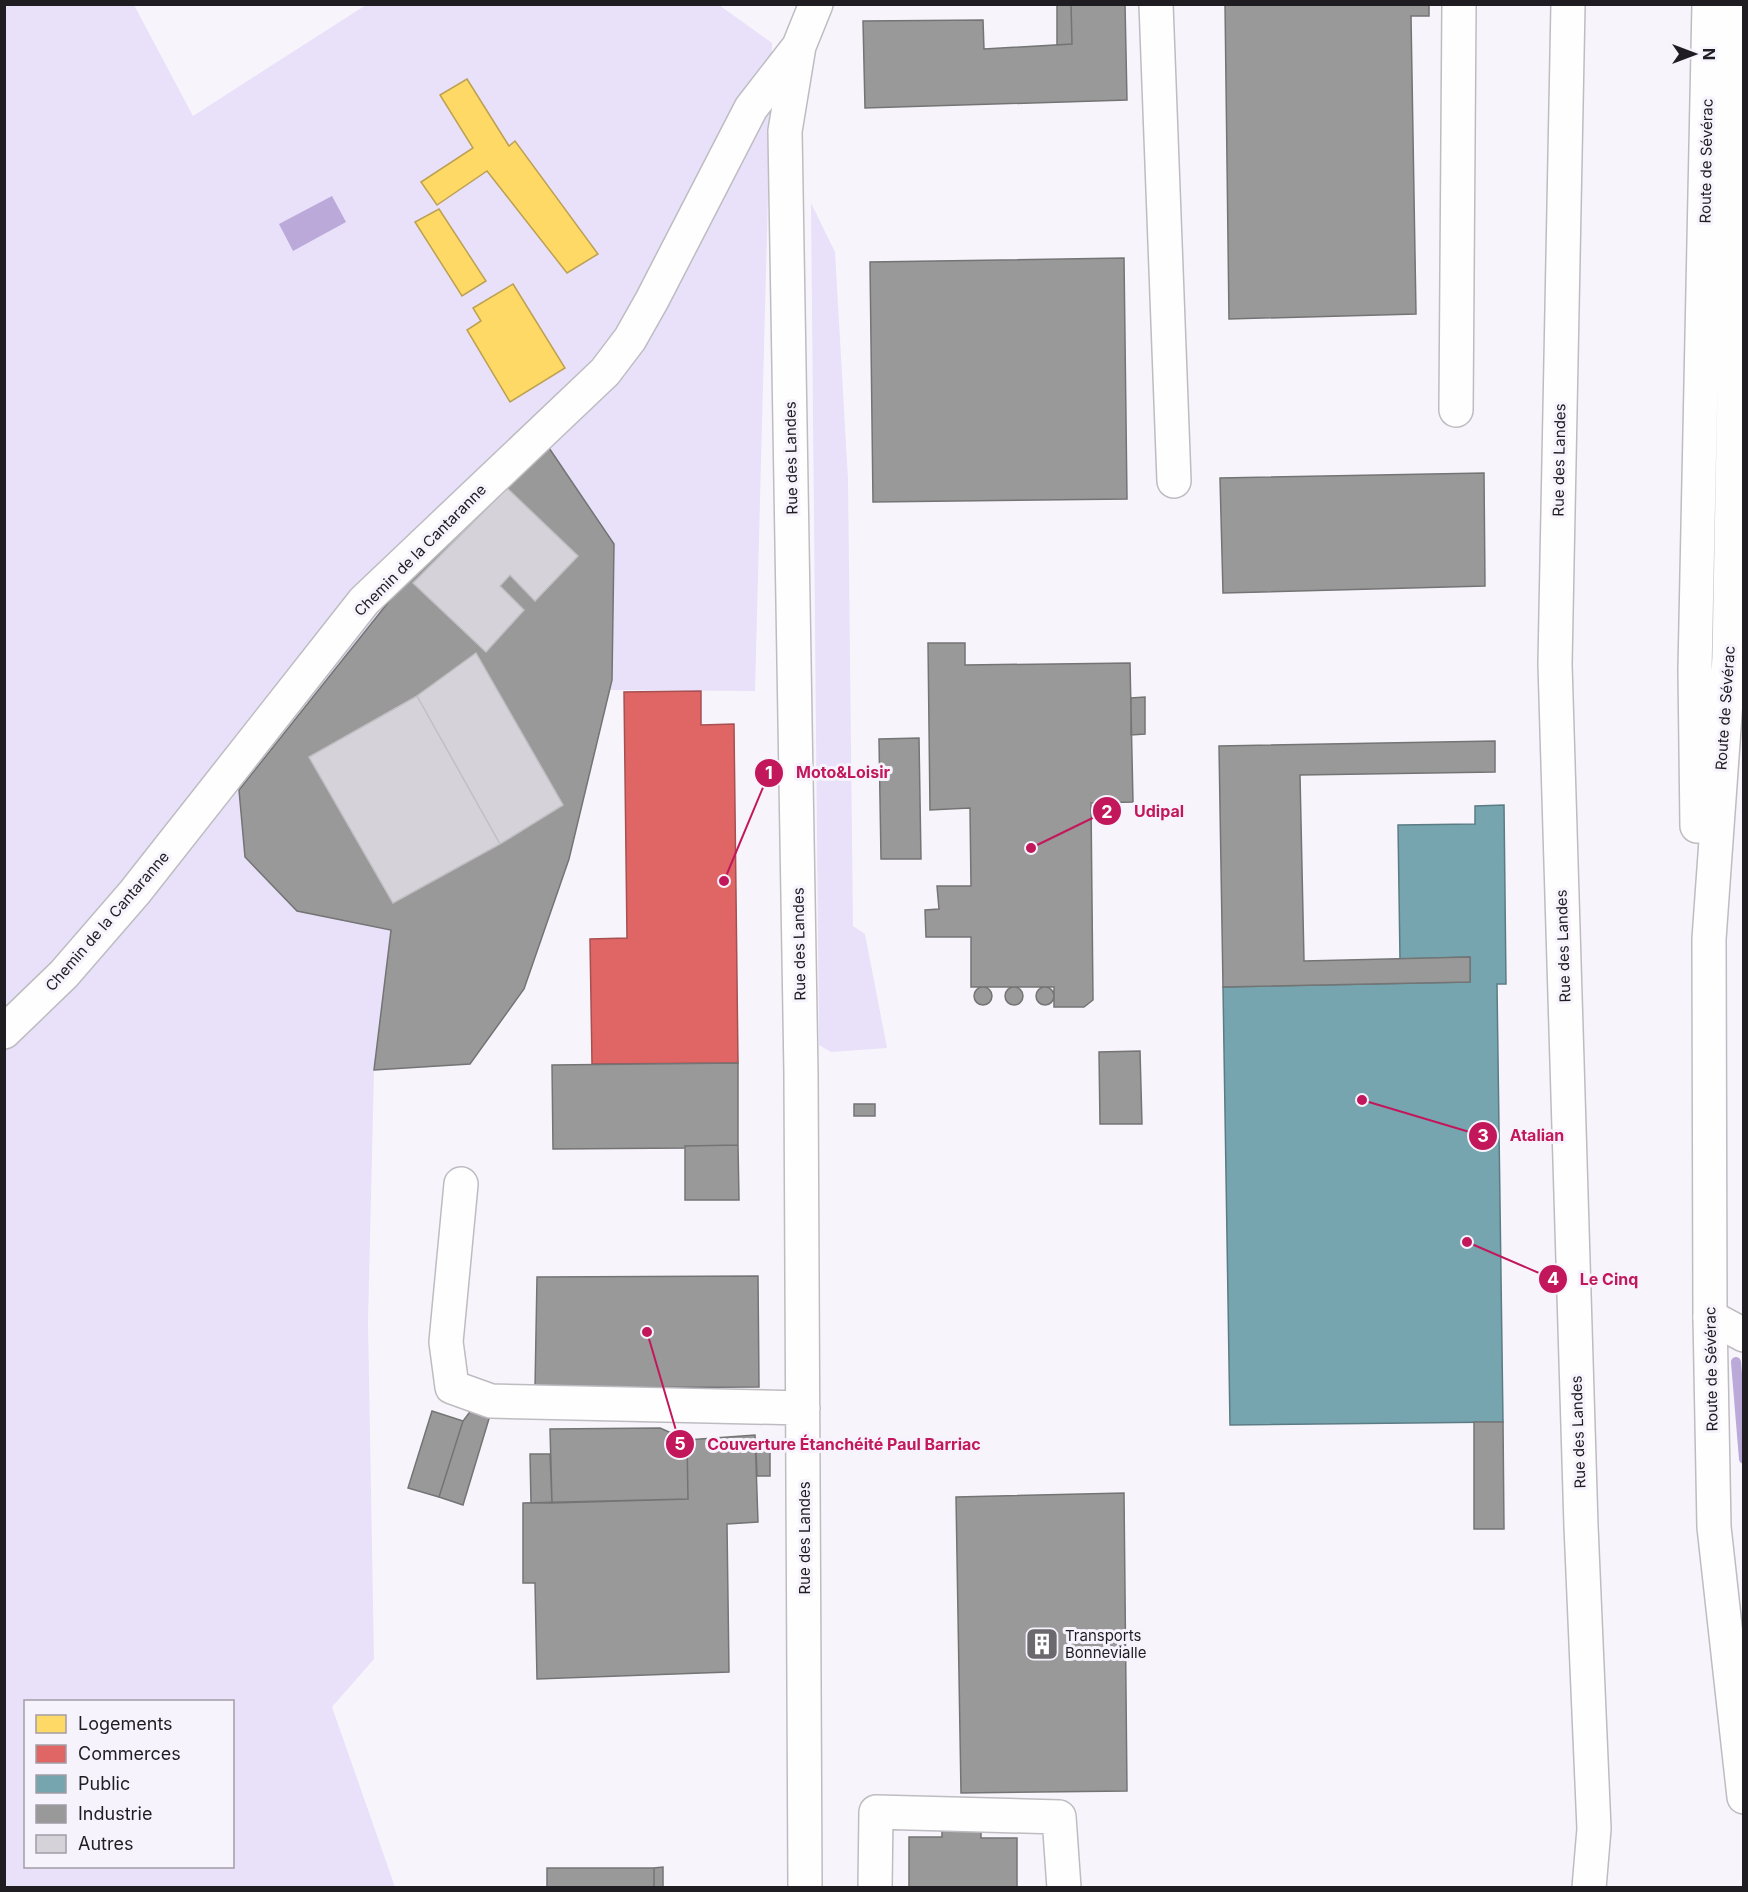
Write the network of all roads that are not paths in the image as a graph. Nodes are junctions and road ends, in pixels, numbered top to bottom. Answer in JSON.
{"nodes":[{"id":1,"x":816,"y":4,"type":"edge"},
{"id":2,"x":1156,"y":4,"type":"edge"},
{"id":3,"x":1459,"y":4,"type":"edge"},
{"id":4,"x":1568,"y":4,"type":"edge"},
{"id":5,"x":1709,"y":4,"type":"edge"},
{"id":6,"x":1724,"y":4,"type":"edge"},
{"id":7,"x":1741,"y":4,"type":"edge"},
{"id":8,"x":799,"y":46,"type":"junction"},
{"id":9,"x":1738,"y":225,"type":"junction"},
{"id":10,"x":1456,"y":410,"type":"dead end"},
{"id":11,"x":1174,"y":481,"type":"dead end"},
{"id":12,"x":1723,"y":502,"type":"edge"},
{"id":13,"x":1717,"y":592,"type":"dead end"},
{"id":14,"x":4,"y":1032,"type":"edge"},
{"id":15,"x":461,"y":1184,"type":"dead end"},
{"id":16,"x":1710,"y":1317,"type":"junction"},
{"id":17,"x":1743,"y":1335,"type":"edge"},
{"id":18,"x":803,"y":1408,"type":"junction"},
{"id":19,"x":1741,"y":1757,"type":"edge"},
{"id":20,"x":1743,"y":1797,"type":"edge"},
{"id":21,"x":805,"y":1887,"type":"edge"},
{"id":22,"x":875,"y":1887,"type":"edge"},
{"id":23,"x":1064,"y":1887,"type":"edge"},
{"id":24,"x":1589,"y":1887,"type":"edge"}],
"edges":[{"from":1,"to":8,"type":"street","name":"Rue des Landes"},
{"from":2,"to":11,"type":"street"},
{"from":3,"to":10,"type":"street"},
{"from":4,"to":24,"type":"street","name":"Rue des Landes"},
{"from":5,"to":12,"type":"street","name":"Route de Sévérac"},
{"from":6,"to":9,"type":"street","name":"Route de Sévérac"},
{"from":7,"to":9,"type":"street","name":"Route de Sévérac"},
{"from":8,"to":14,"type":"street","name":"Chemin de la Cantaranne"},
{"from":8,"to":18,"type":"street","name":"Rue des Landes"},
{"from":9,"to":12,"type":"street","name":"Route de Sévérac"},
{"from":12,"to":13,"type":"street","name":"Route de Sévérac"},
{"from":12,"to":16,"type":"street","name":"Route de Sévérac"},
{"from":15,"to":18,"type":"street"},
{"from":16,"to":17,"type":"street"},
{"from":16,"to":19,"type":"street","name":"Route de Sévérac"},
{"from":18,"to":21,"type":"street","name":"Rue des Landes"},
{"from":19,"to":20,"type":"street","name":"Route de Sévérac"},
{"from":22,"to":23,"type":"street"}]}
